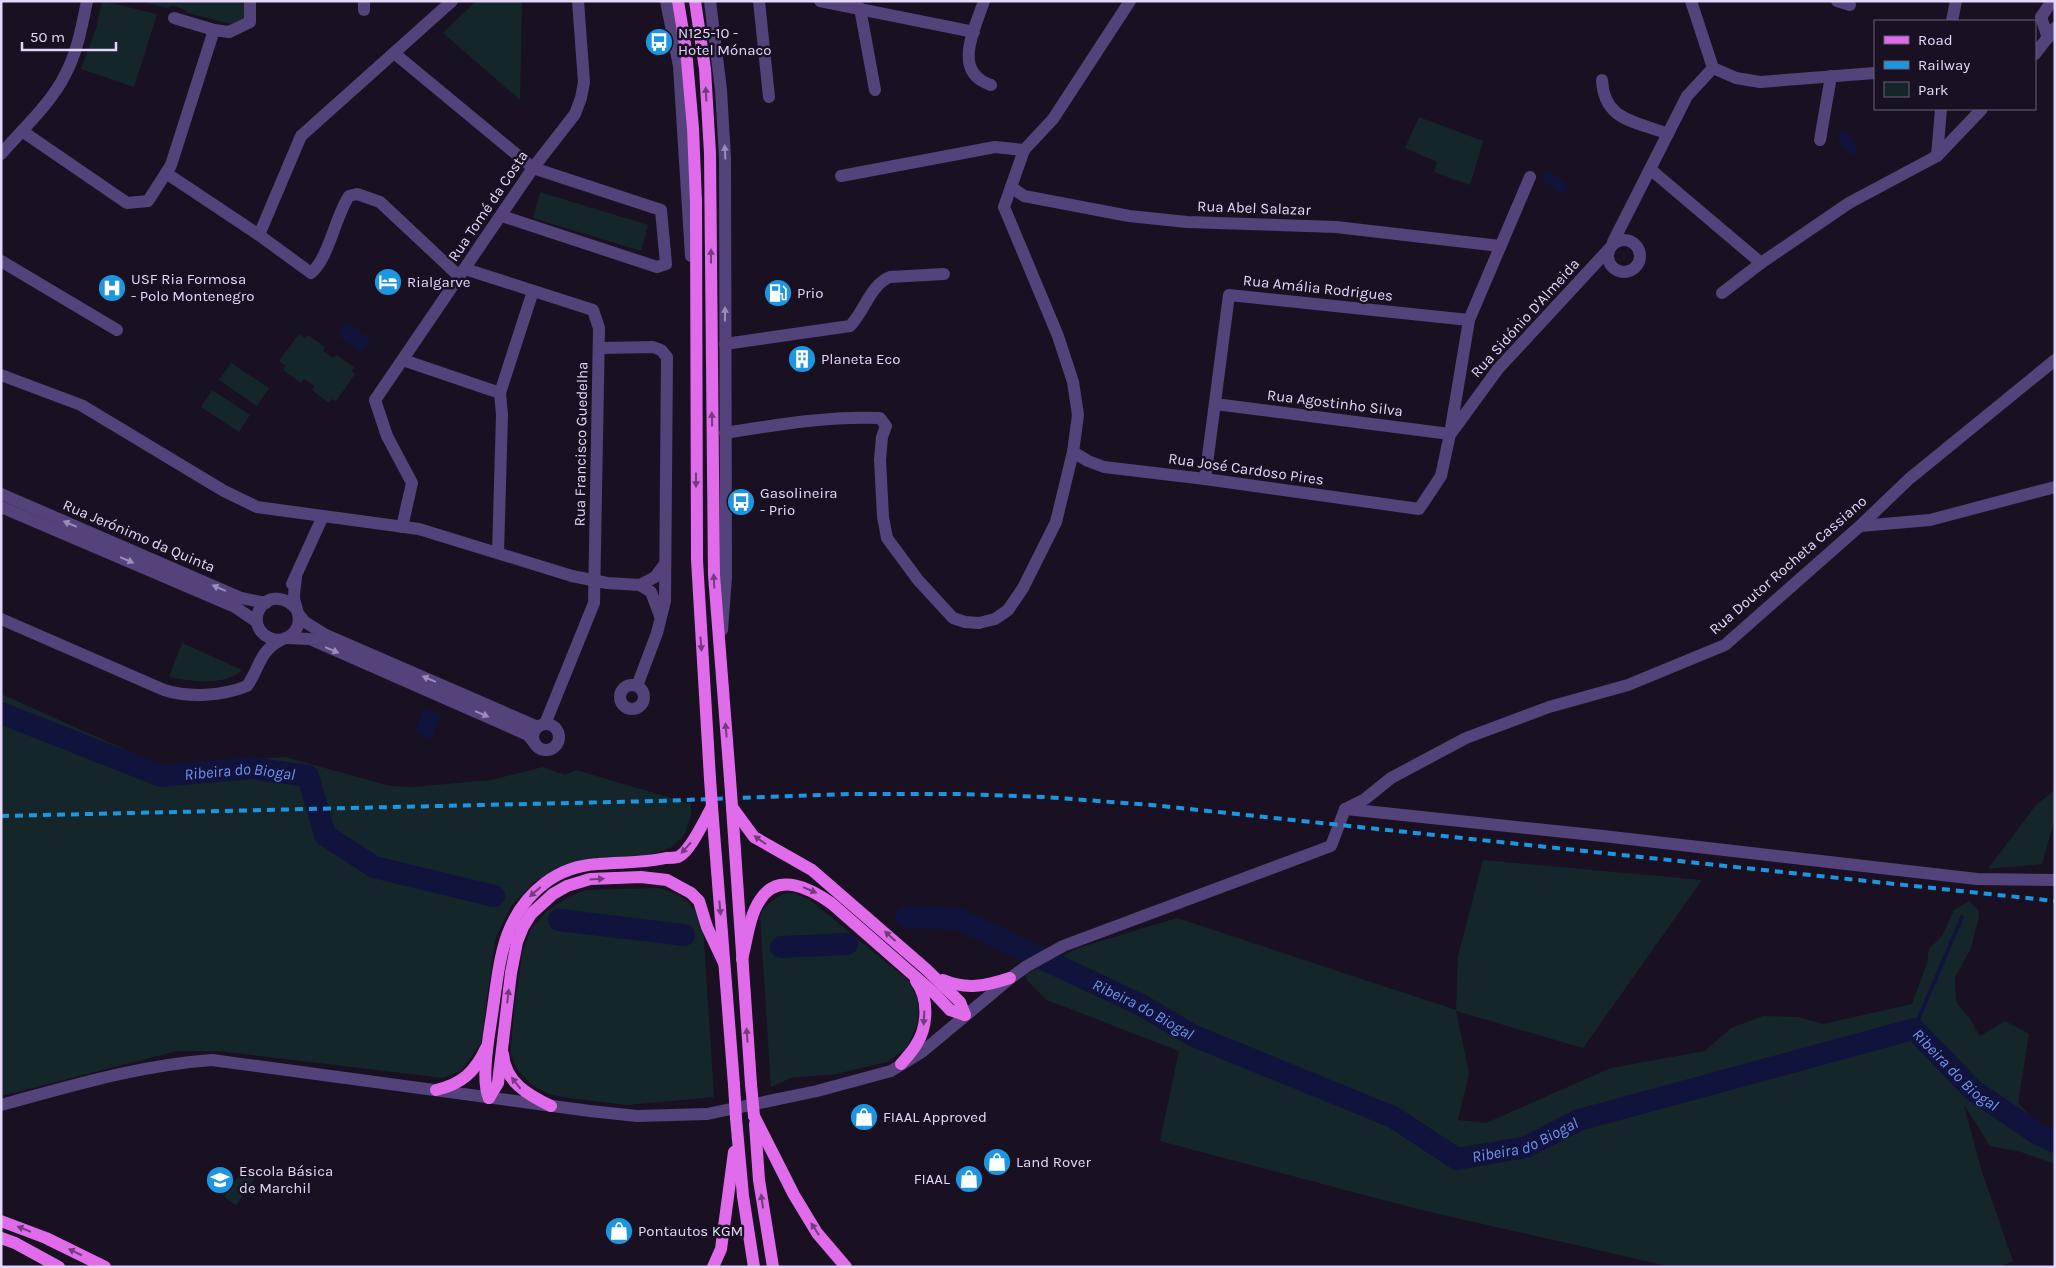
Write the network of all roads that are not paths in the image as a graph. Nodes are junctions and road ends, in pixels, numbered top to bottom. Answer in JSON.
{"nodes":[{"id":1,"x":88,"y":1,"type":"edge"},
{"id":2,"x":250,"y":1,"type":"edge"},
{"id":3,"x":452,"y":1,"type":"edge"},
{"id":4,"x":578,"y":1,"type":"edge"},
{"id":5,"x":666,"y":1,"type":"edge"},
{"id":6,"x":678,"y":1,"type":"edge"},
{"id":7,"x":695,"y":1,"type":"edge"},
{"id":8,"x":710,"y":1,"type":"edge"},
{"id":9,"x":721,"y":1,"type":"edge"},
{"id":10,"x":759,"y":1,"type":"edge"},
{"id":11,"x":820,"y":1,"type":"edge"},
{"id":12,"x":984,"y":1,"type":"edge"},
{"id":13,"x":1130,"y":1,"type":"edge"},
{"id":14,"x":1690,"y":1,"type":"edge"},
{"id":15,"x":1837,"y":1,"type":"edge"},
{"id":16,"x":1956,"y":1,"type":"edge"},
{"id":17,"x":2052,"y":1,"type":"edge"},
{"id":18,"x":1850,"y":5,"type":"dead end"},
{"id":19,"x":860,"y":8,"type":"junction"},
{"id":20,"x":174,"y":18,"type":"dead end"},
{"id":21,"x":1952,"y":20,"type":"edge"},
{"id":22,"x":713,"y":22,"type":"junction"},
{"id":23,"x":214,"y":30,"type":"junction"},
{"id":24,"x":974,"y":32,"type":"junction"},
{"id":25,"x":2051,"y":33,"type":"edge"},
{"id":26,"x":394,"y":53,"type":"junction"},
{"id":27,"x":2036,"y":53,"type":"edge"},
{"id":28,"x":1713,"y":68,"type":"junction"},
{"id":29,"x":1874,"y":73,"type":"edge"},
{"id":30,"x":1831,"y":76,"type":"junction"},
{"id":31,"x":1602,"y":80,"type":"dead end"},
{"id":32,"x":991,"y":84,"type":"dead end"},
{"id":33,"x":875,"y":90,"type":"dead end"},
{"id":34,"x":768,"y":97,"type":"dead end"},
{"id":35,"x":1941,"y":110,"type":"edge"},
{"id":36,"x":1981,"y":110,"type":"edge"},
{"id":37,"x":22,"y":131,"type":"junction"},
{"id":38,"x":1668,"y":134,"type":"junction"},
{"id":39,"x":1820,"y":140,"type":"dead end"},
{"id":40,"x":1024,"y":150,"type":"junction"},
{"id":41,"x":1,"y":154,"type":"edge"},
{"id":42,"x":1937,"y":156,"type":"junction"},
{"id":43,"x":533,"y":168,"type":"junction"},
{"id":44,"x":1650,"y":169,"type":"junction"},
{"id":45,"x":166,"y":173,"type":"junction"},
{"id":46,"x":841,"y":176,"type":"dead end"},
{"id":47,"x":1530,"y":177,"type":"dead end"},
{"id":48,"x":1011,"y":187,"type":"junction"},
{"id":49,"x":502,"y":216,"type":"junction"},
{"id":50,"x":260,"y":235,"type":"junction"},
{"id":51,"x":1500,"y":246,"type":"junction"},
{"id":52,"x":1,"y":261,"type":"edge"},
{"id":53,"x":1761,"y":263,"type":"junction"},
{"id":54,"x":462,"y":273,"type":"junction"},
{"id":55,"x":944,"y":274,"type":"dead end"},
{"id":56,"x":533,"y":291,"type":"junction"},
{"id":57,"x":1722,"y":293,"type":"dead end"},
{"id":58,"x":695,"y":306,"type":"junction"},
{"id":59,"x":1469,"y":320,"type":"junction"},
{"id":60,"x":117,"y":330,"type":"dead end"},
{"id":61,"x":725,"y":344,"type":"junction"},
{"id":62,"x":599,"y":348,"type":"junction"},
{"id":63,"x":403,"y":360,"type":"junction"},
{"id":64,"x":2055,"y":360,"type":"edge"},
{"id":65,"x":1,"y":375,"type":"edge"},
{"id":66,"x":500,"y":393,"type":"junction"},
{"id":67,"x":1215,"y":404,"type":"junction"},
{"id":68,"x":724,"y":433,"type":"junction"},
{"id":69,"x":1450,"y":434,"type":"junction"},
{"id":70,"x":1072,"y":452,"type":"junction"},
{"id":71,"x":1205,"y":479,"type":"junction"},
{"id":72,"x":2055,"y":487,"type":"edge"},
{"id":73,"x":1,"y":494,"type":"edge"},
{"id":74,"x":1,"y":507,"type":"edge"},
{"id":75,"x":323,"y":516,"type":"junction"},
{"id":76,"x":1860,"y":526,"type":"junction"},
{"id":77,"x":402,"y":527,"type":"junction"},
{"id":78,"x":498,"y":553,"type":"junction"},
{"id":79,"x":664,"y":565,"type":"junction"},
{"id":80,"x":296,"y":578,"type":"junction"},
{"id":81,"x":595,"y":580,"type":"junction"},
{"id":82,"x":640,"y":585,"type":"junction"},
{"id":83,"x":272,"y":601,"type":"junction"},
{"id":84,"x":298,"y":613,"type":"junction"},
{"id":85,"x":660,"y":616,"type":"junction"},
{"id":86,"x":1,"y":619,"type":"edge"},
{"id":87,"x":258,"y":626,"type":"junction"},
{"id":88,"x":283,"y":639,"type":"junction"},
{"id":89,"x":258,"y":663,"type":"junction"},
{"id":90,"x":720,"y":665,"type":"junction"},
{"id":91,"x":637,"y":686,"type":"dead end"},
{"id":92,"x":552,"y":706,"type":"junction"},
{"id":93,"x":541,"y":726,"type":"junction"},
{"id":94,"x":558,"y":730,"type":"junction"},
{"id":95,"x":536,"y":745,"type":"junction"},
{"id":96,"x":712,"y":807,"type":"junction"},
{"id":97,"x":732,"y":807,"type":"junction"},
{"id":98,"x":1346,"y":809,"type":"junction"},
{"id":99,"x":2055,"y":880,"type":"edge"},
{"id":100,"x":742,"y":959,"type":"junction"},
{"id":101,"x":724,"y":963,"type":"junction"},
{"id":102,"x":926,"y":969,"type":"junction"},
{"id":103,"x":910,"y":973,"type":"junction"},
{"id":104,"x":1010,"y":978,"type":"junction"},
{"id":105,"x":965,"y":1015,"type":"junction"},
{"id":106,"x":488,"y":1041,"type":"junction"},
{"id":107,"x":502,"y":1044,"type":"junction"},
{"id":108,"x":901,"y":1064,"type":"junction"},
{"id":109,"x":436,"y":1090,"type":"junction"},
{"id":110,"x":489,"y":1098,"type":"junction"},
{"id":111,"x":1,"y":1105,"type":"edge"},
{"id":112,"x":551,"y":1106,"type":"junction"},
{"id":113,"x":754,"y":1116,"type":"junction"},
{"id":114,"x":736,"y":1123,"type":"junction"},
{"id":115,"x":1,"y":1221,"type":"edge"},
{"id":116,"x":1,"y":1238,"type":"edge"},
{"id":117,"x":59,"y":1267,"type":"edge"},
{"id":118,"x":104,"y":1267,"type":"edge"},
{"id":119,"x":713,"y":1267,"type":"edge"},
{"id":120,"x":754,"y":1267,"type":"edge"},
{"id":121,"x":772,"y":1267,"type":"edge"},
{"id":122,"x":846,"y":1267,"type":"edge"}],
"edges":[{"from":1,"to":37,"type":"street"},
{"from":2,"to":23,"type":"street"},
{"from":3,"to":26,"type":"street"},
{"from":4,"to":43,"type":"street","name":"Rua Tomé da Costa"},
{"from":5,"to":58,"type":"street"},
{"from":6,"to":58,"type":"main road"},
{"from":90,"to":7,"type":"main road","one_way":true},
{"from":8,"to":22,"type":"street"},
{"from":9,"to":22,"type":"street"},
{"from":10,"to":34,"type":"street"},
{"from":11,"to":19,"type":"street"},
{"from":12,"to":24,"type":"street"},
{"from":13,"to":40,"type":"street"},
{"from":14,"to":28,"type":"street"},
{"from":15,"to":18,"type":"street"},
{"from":16,"to":21,"type":"street"},
{"from":17,"to":25,"type":"street"},
{"from":19,"to":24,"type":"street"},
{"from":19,"to":33,"type":"street"},
{"from":20,"to":23,"type":"street"},
{"from":61,"to":22,"type":"street","one_way":true},
{"from":23,"to":45,"type":"street"},
{"from":24,"to":32,"type":"street"},
{"from":25,"to":27,"type":"street"},
{"from":26,"to":43,"type":"street"},
{"from":26,"to":50,"type":"street"},
{"from":28,"to":30,"type":"street"},
{"from":28,"to":38,"type":"street","name":"Rua Sidónio D'Almeida"},
{"from":29,"to":30,"type":"street"},
{"from":30,"to":39,"type":"street"},
{"from":31,"to":38,"type":"street"},
{"from":35,"to":42,"type":"street"},
{"from":36,"to":42,"type":"street"},
{"from":37,"to":41,"type":"street"},
{"from":37,"to":45,"type":"street"},
{"from":38,"to":44,"type":"street","name":"Rua Sidónio D'Almeida"},
{"from":40,"to":46,"type":"street"},
{"from":40,"to":48,"type":"street"},
{"from":42,"to":53,"type":"street"},
{"from":43,"to":49,"type":"street","name":"Rua Tomé da Costa"},
{"from":43,"to":49,"type":"street"},
{"from":44,"to":53,"type":"street"},
{"from":44,"to":69,"type":"street","name":"Rua Sidónio D'Almeida"},
{"from":45,"to":50,"type":"street"},
{"from":47,"to":51,"type":"street"},
{"from":48,"to":51,"type":"street","name":"Rua Abel Salazar"},
{"from":48,"to":70,"type":"street"},
{"from":49,"to":54,"type":"street","name":"Rua Tomé da Costa"},
{"from":50,"to":54,"type":"street"},
{"from":51,"to":59,"type":"street"},
{"from":52,"to":60,"type":"street"},
{"from":53,"to":57,"type":"street"},
{"from":54,"to":56,"type":"street","name":"Rua Francisco Guedelha"},
{"from":54,"to":63,"type":"street","name":"Rua Tomé da Costa"},
{"from":55,"to":61,"type":"street"},
{"from":56,"to":62,"type":"street","name":"Rua Francisco Guedelha"},
{"from":56,"to":66,"type":"street"},
{"from":58,"to":96,"type":"main road","one_way":true,"bridge":true},
{"from":59,"to":67,"type":"street","name":"Rua Amália Rodrigues"},
{"from":59,"to":69,"type":"street"},
{"from":61,"to":68,"type":"street"},
{"from":62,"to":79,"type":"street"},
{"from":62,"to":81,"type":"street","name":"Rua Francisco Guedelha"},
{"from":63,"to":66,"type":"street"},
{"from":63,"to":77,"type":"street","name":"Rua Tomé da Costa"},
{"from":64,"to":76,"type":"street","name":"Rua Doutor Rocheta Cassiano"},
{"from":65,"to":75,"type":"street"},
{"from":66,"to":78,"type":"street"},
{"from":67,"to":69,"type":"street","name":"Rua Agostinho Silva"},
{"from":67,"to":71,"type":"street","name":"Rua Amália Rodrigues"},
{"from":68,"to":70,"type":"street"},
{"from":68,"to":90,"type":"street"},
{"from":69,"to":71,"type":"street","name":"Rua José Cardoso Pires"},
{"from":70,"to":71,"type":"street","name":"Rua José Cardoso Pires"},
{"from":72,"to":76,"type":"street"},
{"from":83,"to":73,"type":"street","name":"Rua Jerónimo da Quinta","one_way":true},
{"from":74,"to":87,"type":"street","name":"Rua Jerónimo da Quinta","one_way":true},
{"from":75,"to":77,"type":"street"},
{"from":75,"to":80,"type":"street"},
{"from":76,"to":98,"type":"street","name":"Rua Doutor Rocheta Cassiano"},
{"from":77,"to":78,"type":"street"},
{"from":78,"to":81,"type":"street"},
{"from":79,"to":82,"type":"street"},
{"from":79,"to":85,"type":"street"},
{"from":80,"to":83,"type":"street"},
{"from":80,"to":84,"type":"street"},
{"from":81,"to":82,"type":"street"},
{"from":81,"to":92,"type":"street","name":"Rua Francisco Guedelha"},
{"from":82,"to":85,"type":"street"},
{"from":83,"to":84,"type":"street","name":"Rua Jerónimo da Quinta"},
{"from":83,"to":87,"type":"street"},
{"from":84,"to":88,"type":"street"},
{"from":93,"to":84,"type":"street","name":"Rua Jerónimo da Quinta","one_way":true},
{"from":85,"to":91,"type":"street"},
{"from":86,"to":89,"type":"street"},
{"from":87,"to":88,"type":"street","name":"Rua Jerónimo da Quinta"},
{"from":87,"to":89,"type":"street"},
{"from":88,"to":89,"type":"street"},
{"from":88,"to":95,"type":"street","name":"Rua Jerónimo da Quinta","one_way":true},
{"from":97,"to":90,"type":"main road","one_way":true,"bridge":true},
{"from":92,"to":93,"type":"street","name":"Rua Francisco Guedelha"},
{"from":92,"to":94,"type":"street"},
{"from":93,"to":94,"type":"street","name":"Rua Jerónimo da Quinta"},
{"from":93,"to":95,"type":"street"},
{"from":94,"to":95,"type":"street"},
{"from":96,"to":101,"type":"main road","one_way":true},
{"from":96,"to":106,"type":"main road","one_way":true},
{"from":97,"to":100,"type":"main road"},
{"from":102,"to":97,"type":"main road","one_way":true},
{"from":98,"to":99,"type":"street"},
{"from":98,"to":104,"type":"street"},
{"from":100,"to":103,"type":"main road","one_way":true},
{"from":113,"to":100,"type":"main road","one_way":true,"bridge":true},
{"from":107,"to":101,"type":"main road","one_way":true},
{"from":101,"to":114,"type":"main road","bridge":true},
{"from":102,"to":104,"type":"main road"},
{"from":102,"to":105,"type":"main road"},
{"from":103,"to":105,"type":"main road"},
{"from":103,"to":108,"type":"main road","one_way":true},
{"from":104,"to":105,"type":"street"},
{"from":105,"to":108,"type":"street"},
{"from":106,"to":109,"type":"main road"},
{"from":106,"to":110,"type":"main road"},
{"from":107,"to":110,"type":"main road"},
{"from":112,"to":107,"type":"main road","one_way":true},
{"from":108,"to":112,"type":"street"},
{"from":109,"to":110,"type":"street"},
{"from":109,"to":111,"type":"street"},
{"from":110,"to":112,"type":"street"},
{"from":121,"to":113,"type":"main road","one_way":true},
{"from":122,"to":113,"type":"main road","one_way":true},
{"from":114,"to":119,"type":"main road"},
{"from":114,"to":120,"type":"main road"},
{"from":118,"to":115,"type":"main road","one_way":true},
{"from":116,"to":117,"type":"main road"}]}
